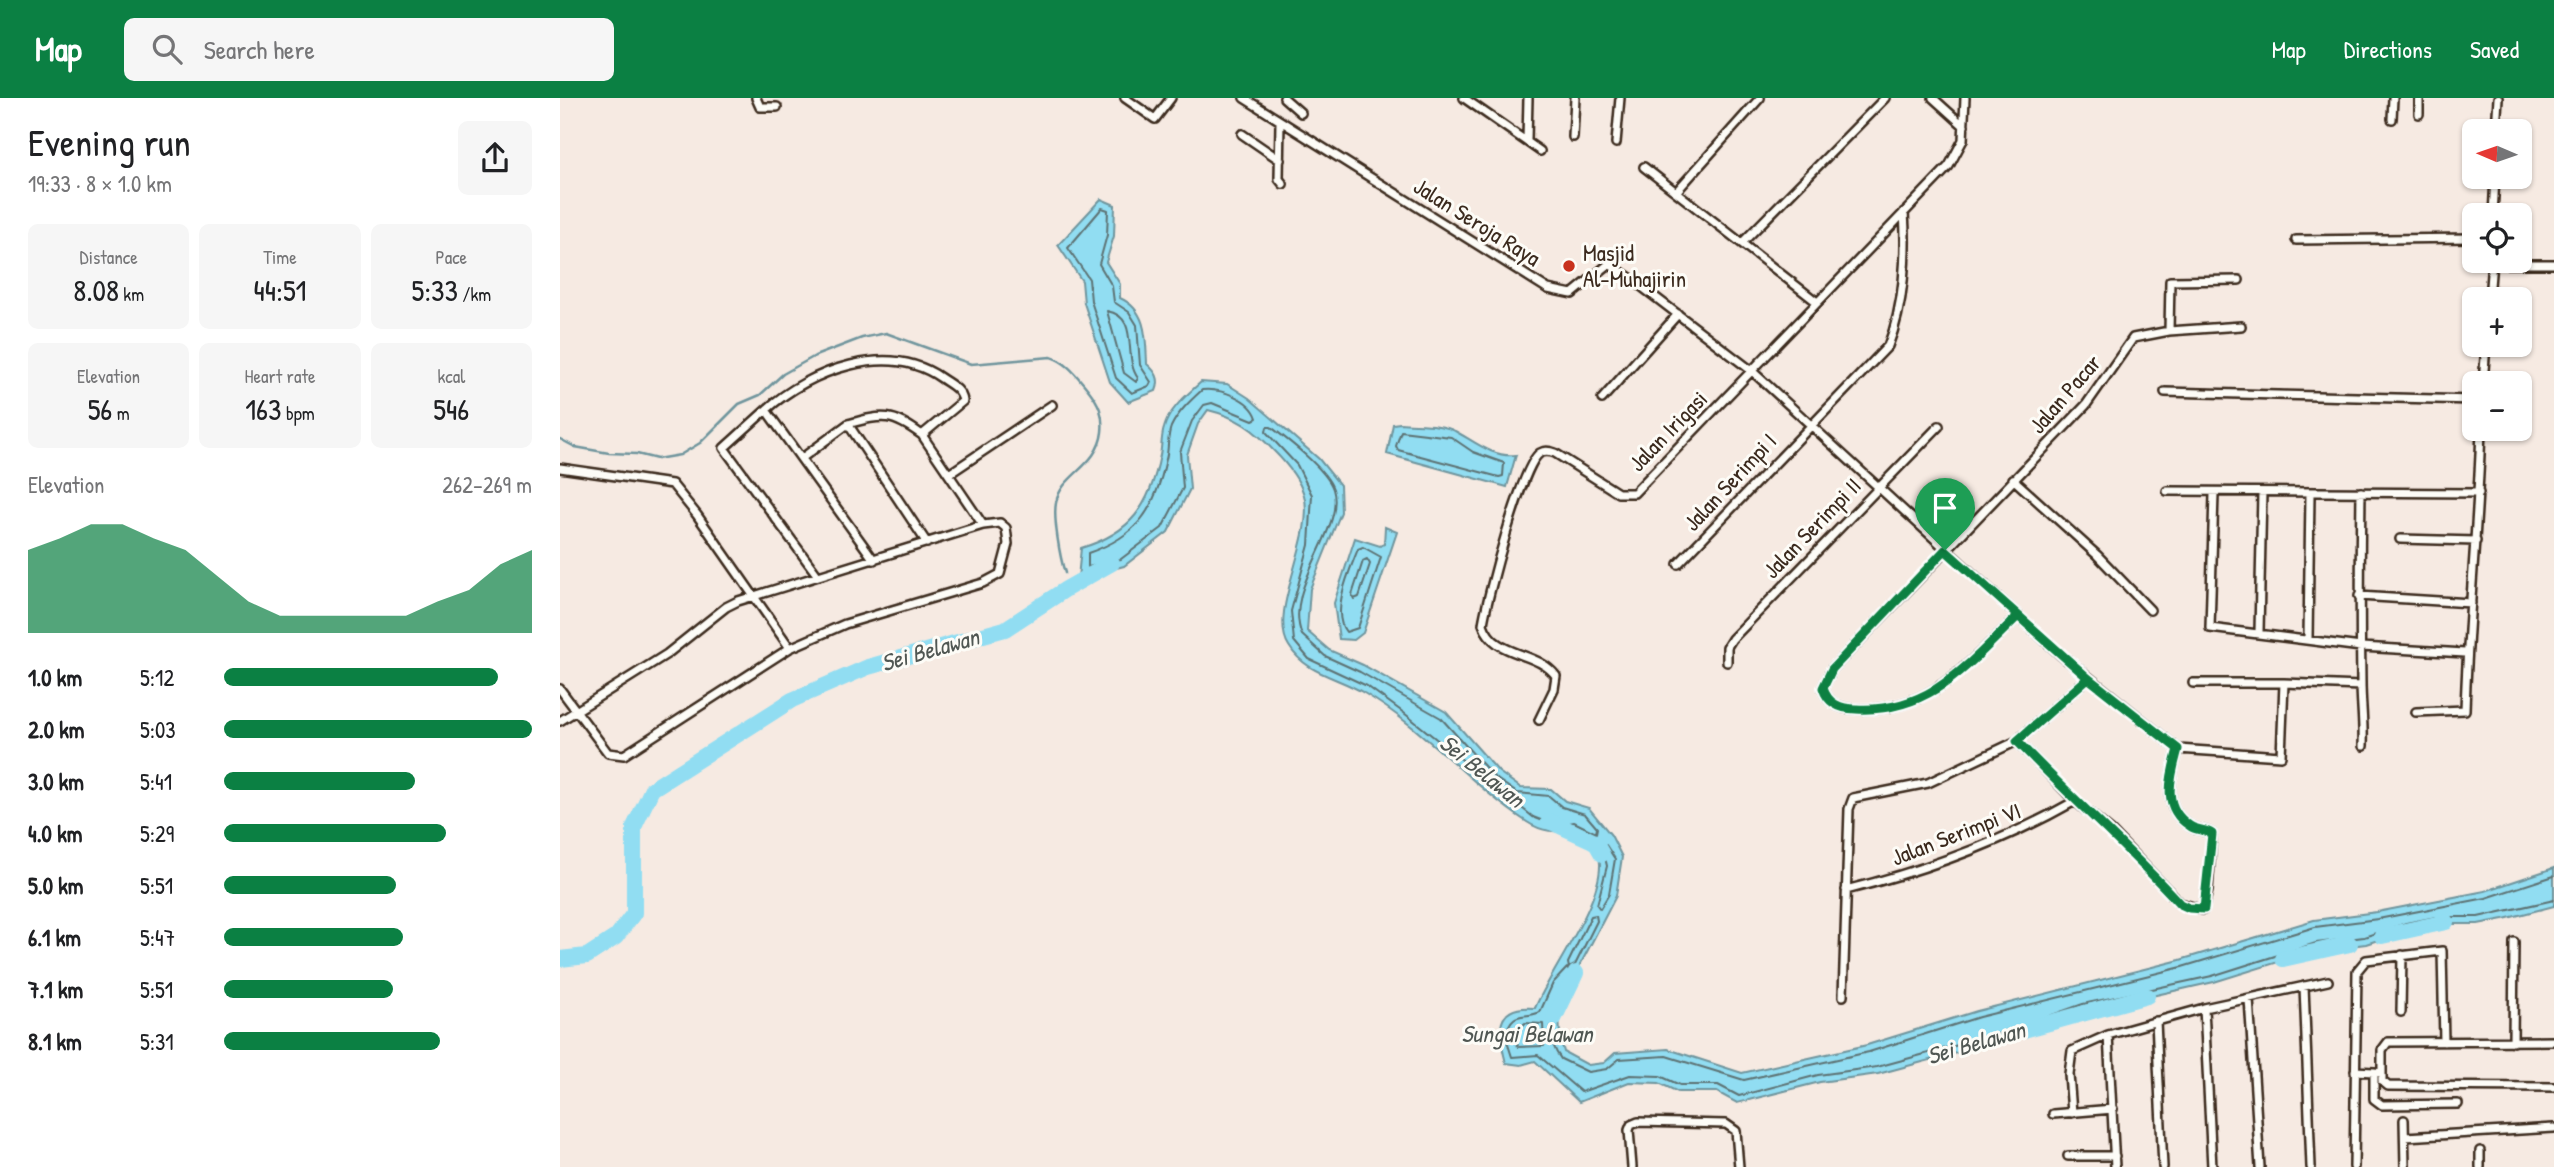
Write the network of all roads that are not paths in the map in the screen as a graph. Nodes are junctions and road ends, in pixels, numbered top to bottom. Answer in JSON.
{"nodes":[{"id":1,"x":756,"y":98,"type":"edge"},
{"id":2,"x":1125,"y":98,"type":"edge"},
{"id":3,"x":1171,"y":98,"type":"edge"},
{"id":4,"x":1284,"y":98,"type":"edge"},
{"id":5,"x":1465,"y":98,"type":"edge"},
{"id":6,"x":1528,"y":98,"type":"edge"},
{"id":7,"x":1575,"y":98,"type":"edge"},
{"id":8,"x":1620,"y":98,"type":"edge"},
{"id":9,"x":1760,"y":98,"type":"edge"},
{"id":10,"x":1885,"y":98,"type":"edge"},
{"id":11,"x":1933,"y":98,"type":"edge"},
{"id":12,"x":1965,"y":98,"type":"edge"},
{"id":13,"x":2393,"y":98,"type":"edge"},
{"id":14,"x":2419,"y":98,"type":"edge"},
{"id":15,"x":2498,"y":98,"type":"edge"},
{"id":16,"x":1248,"y":99,"type":"edge"},
{"id":17,"x":777,"y":107,"type":"dead end"},
{"id":18,"x":1301,"y":113,"type":"dead end"},
{"id":19,"x":2419,"y":114,"type":"dead end"},
{"id":20,"x":2392,"y":118,"type":"dead end"},
{"id":21,"x":2497,"y":119,"type":"edge"},
{"id":22,"x":1280,"y":122,"type":"junction"},
{"id":23,"x":1964,"y":126,"type":"junction"},
{"id":24,"x":1242,"y":134,"type":"dead end"},
{"id":25,"x":1573,"y":137,"type":"dead end"},
{"id":26,"x":1527,"y":140,"type":"junction"},
{"id":27,"x":1616,"y":144,"type":"dead end"},
{"id":28,"x":1539,"y":150,"type":"dead end"},
{"id":29,"x":1280,"y":160,"type":"junction"},
{"id":30,"x":1644,"y":167,"type":"dead end"},
{"id":31,"x":1283,"y":184,"type":"dead end"},
{"id":32,"x":1676,"y":192,"type":"junction"},
{"id":33,"x":1904,"y":212,"type":"junction"},
{"id":34,"x":2462,"y":238,"type":"edge"},
{"id":35,"x":2296,"y":240,"type":"dead end"},
{"id":36,"x":1742,"y":243,"type":"junction"},
{"id":37,"x":2532,"y":263,"type":"edge"},
{"id":38,"x":2554,"y":264,"type":"edge"},
{"id":39,"x":2239,"y":280,"type":"dead end"},
{"id":40,"x":1817,"y":302,"type":"junction"},
{"id":41,"x":1678,"y":314,"type":"junction"},
{"id":42,"x":2241,"y":327,"type":"dead end"},
{"id":43,"x":2169,"y":331,"type":"junction"},
{"id":44,"x":1752,"y":371,"type":"junction"},
{"id":45,"x":2165,"y":392,"type":"dead end"},
{"id":46,"x":1602,"y":399,"type":"dead end"},
{"id":47,"x":2462,"y":400,"type":"edge"},
{"id":48,"x":1052,"y":405,"type":"dead end"},
{"id":49,"x":766,"y":410,"type":"junction"},
{"id":50,"x":848,"y":424,"type":"junction"},
{"id":51,"x":1810,"y":425,"type":"junction"},
{"id":52,"x":1939,"y":426,"type":"dead end"},
{"id":53,"x":922,"y":435,"type":"junction"},
{"id":54,"x":2481,"y":441,"type":"edge"},
{"id":55,"x":802,"y":458,"type":"junction"},
{"id":56,"x":560,"y":468,"type":"edge"},
{"id":57,"x":949,"y":474,"type":"junction"},
{"id":58,"x":2013,"y":479,"type":"junction"},
{"id":59,"x":1877,"y":487,"type":"junction"},
{"id":60,"x":2167,"y":492,"type":"dead end"},
{"id":61,"x":2262,"y":492,"type":"junction"},
{"id":62,"x":2361,"y":492,"type":"junction"},
{"id":63,"x":2479,"y":493,"type":"junction"},
{"id":64,"x":2214,"y":494,"type":"junction"},
{"id":65,"x":2310,"y":494,"type":"junction"},
{"id":66,"x":983,"y":525,"type":"junction"},
{"id":67,"x":2400,"y":539,"type":"dead end"},
{"id":68,"x":2476,"y":541,"type":"junction"},
{"id":69,"x":927,"y":543,"type":"junction"},
{"id":70,"x":1945,"y":550,"type":"junction"},
{"id":71,"x":874,"y":560,"type":"junction"},
{"id":72,"x":1678,"y":564,"type":"dead end"},
{"id":73,"x":818,"y":576,"type":"junction"},
{"id":74,"x":2359,"y":596,"type":"junction"},
{"id":75,"x":756,"y":597,"type":"junction"},
{"id":76,"x":2471,"y":603,"type":"junction"},
{"id":77,"x":2150,"y":610,"type":"dead end"},
{"id":78,"x":2018,"y":616,"type":"junction"},
{"id":79,"x":2259,"y":632,"type":"junction"},
{"id":80,"x":2308,"y":639,"type":"junction"},
{"id":81,"x":2361,"y":647,"type":"junction"},
{"id":82,"x":790,"y":648,"type":"junction"},
{"id":83,"x":2465,"y":653,"type":"junction"},
{"id":84,"x":1727,"y":662,"type":"dead end"},
{"id":85,"x":2088,"y":678,"type":"junction"},
{"id":86,"x":2193,"y":683,"type":"dead end"},
{"id":87,"x":2284,"y":683,"type":"junction"},
{"id":88,"x":2361,"y":686,"type":"junction"},
{"id":89,"x":560,"y":689,"type":"edge"},
{"id":90,"x":577,"y":709,"type":"junction"},
{"id":91,"x":2416,"y":712,"type":"dead end"},
{"id":92,"x":1539,"y":720,"type":"dead end"},
{"id":93,"x":560,"y":722,"type":"edge"},
{"id":94,"x":2017,"y":741,"type":"junction"},
{"id":95,"x":2363,"y":746,"type":"dead end"},
{"id":96,"x":2178,"y":749,"type":"junction"},
{"id":97,"x":2075,"y":802,"type":"junction"},
{"id":98,"x":1846,"y":890,"type":"junction"},
{"id":99,"x":2514,"y":942,"type":"dead end"},
{"id":100,"x":2402,"y":955,"type":"junction"},
{"id":101,"x":2328,"y":981,"type":"dead end"},
{"id":102,"x":2304,"y":986,"type":"junction"},
{"id":103,"x":1843,"y":996,"type":"dead end"},
{"id":104,"x":2249,"y":999,"type":"junction"},
{"id":105,"x":2204,"y":1008,"type":"junction"},
{"id":106,"x":2401,"y":1012,"type":"dead end"},
{"id":107,"x":2156,"y":1021,"type":"junction"},
{"id":108,"x":2108,"y":1035,"type":"junction"},
{"id":109,"x":2444,"y":1041,"type":"junction"},
{"id":110,"x":2554,"y":1041,"type":"edge"},
{"id":111,"x":2513,"y":1042,"type":"junction"},
{"id":112,"x":2355,"y":1071,"type":"junction"},
{"id":113,"x":2378,"y":1072,"type":"junction"},
{"id":114,"x":2554,"y":1087,"type":"edge"},
{"id":115,"x":2458,"y":1104,"type":"dead end"},
{"id":116,"x":2113,"y":1109,"type":"junction"},
{"id":117,"x":2072,"y":1113,"type":"junction"},
{"id":118,"x":2053,"y":1114,"type":"dead end"},
{"id":119,"x":2404,"y":1120,"type":"dead end"},
{"id":120,"x":2554,"y":1128,"type":"edge"},
{"id":121,"x":2405,"y":1137,"type":"junction"},
{"id":122,"x":2480,"y":1150,"type":"dead end"},
{"id":123,"x":2068,"y":1156,"type":"dead end"},
{"id":124,"x":2115,"y":1156,"type":"junction"},
{"id":125,"x":1632,"y":1167,"type":"edge"},
{"id":126,"x":1739,"y":1167,"type":"edge"},
{"id":127,"x":2115,"y":1167,"type":"edge"},
{"id":128,"x":2163,"y":1167,"type":"edge"},
{"id":129,"x":2213,"y":1167,"type":"edge"},
{"id":130,"x":2260,"y":1167,"type":"edge"},
{"id":131,"x":2311,"y":1167,"type":"edge"},
{"id":132,"x":2354,"y":1167,"type":"edge"},
{"id":133,"x":2405,"y":1167,"type":"edge"},
{"id":134,"x":2480,"y":1167,"type":"edge"}],
"edges":[{"from":1,"to":17,"type":"street"},
{"from":2,"to":3,"type":"street"},
{"from":4,"to":18,"type":"street"},
{"from":5,"to":26,"type":"street"},
{"from":6,"to":26,"type":"street"},
{"from":7,"to":25,"type":"street"},
{"from":8,"to":27,"type":"street"},
{"from":9,"to":32,"type":"street"},
{"from":10,"to":36,"type":"street"},
{"from":11,"to":23,"type":"street"},
{"from":12,"to":23,"type":"street","name":"Jalan Irigasi"},
{"from":13,"to":20,"type":"street"},
{"from":14,"to":19,"type":"street"},
{"from":15,"to":21,"type":"street"},
{"from":16,"to":22,"type":"street","name":"Jalan Seroja Raya"},
{"from":22,"to":29,"type":"street"},
{"from":22,"to":41,"type":"street","name":"Jalan Seroja Raya"},
{"from":23,"to":33,"type":"street","name":"Jalan Irigasi"},
{"from":24,"to":29,"type":"street"},
{"from":26,"to":28,"type":"street"},
{"from":29,"to":31,"type":"street"},
{"from":30,"to":32,"type":"street"},
{"from":32,"to":36,"type":"street"},
{"from":33,"to":40,"type":"street","name":"Jalan Irigasi"},
{"from":33,"to":51,"type":"street","name":"Jalan Serimpi I"},
{"from":34,"to":35,"type":"street"},
{"from":36,"to":40,"type":"street"},
{"from":37,"to":38,"type":"street"},
{"from":39,"to":43,"type":"street"},
{"from":40,"to":44,"type":"street","name":"Jalan Irigasi"},
{"from":41,"to":44,"type":"street","name":"Jalan Seroja Raya"},
{"from":41,"to":46,"type":"street"},
{"from":42,"to":43,"type":"street","name":"Jalan Pacar"},
{"from":43,"to":58,"type":"street","name":"Jalan Pacar"},
{"from":44,"to":51,"type":"street","name":"Jalan Seroja Raya"},
{"from":44,"to":92,"type":"street","name":"Jalan Irigasi"},
{"from":45,"to":47,"type":"street"},
{"from":48,"to":57,"type":"street"},
{"from":49,"to":53,"type":"street"},
{"from":49,"to":55,"type":"street"},
{"from":49,"to":73,"type":"street"},
{"from":50,"to":53,"type":"street"},
{"from":50,"to":55,"type":"street"},
{"from":50,"to":69,"type":"street"},
{"from":51,"to":59,"type":"street","name":"Jalan Seroja Raya"},
{"from":51,"to":72,"type":"street","name":"Jalan Serimpi I"},
{"from":52,"to":59,"type":"street","name":"Jalan Serimpi II"},
{"from":53,"to":57,"type":"street"},
{"from":54,"to":63,"type":"street"},
{"from":55,"to":71,"type":"street"},
{"from":56,"to":75,"type":"street"},
{"from":57,"to":66,"type":"street"},
{"from":58,"to":70,"type":"street","name":"Jalan Pacar"},
{"from":58,"to":77,"type":"street"},
{"from":59,"to":70,"type":"street","name":"Jalan Seroja Raya"},
{"from":59,"to":84,"type":"street","name":"Jalan Serimpi II"},
{"from":60,"to":64,"type":"street"},
{"from":61,"to":64,"type":"street"},
{"from":61,"to":65,"type":"street"},
{"from":61,"to":79,"type":"street"},
{"from":62,"to":63,"type":"street"},
{"from":62,"to":65,"type":"street"},
{"from":62,"to":74,"type":"street"},
{"from":63,"to":68,"type":"street"},
{"from":64,"to":79,"type":"street"},
{"from":65,"to":80,"type":"street"},
{"from":66,"to":69,"type":"street"},
{"from":66,"to":82,"type":"street"},
{"from":67,"to":68,"type":"street"},
{"from":68,"to":76,"type":"street"},
{"from":69,"to":71,"type":"street"},
{"from":70,"to":78,"type":"street","name":"Jalan Seroja Raya"},
{"from":70,"to":78,"type":"street","name":"Jalan Pacar"},
{"from":71,"to":73,"type":"street"},
{"from":73,"to":75,"type":"street"},
{"from":74,"to":76,"type":"street"},
{"from":74,"to":81,"type":"street"},
{"from":75,"to":82,"type":"street"},
{"from":75,"to":90,"type":"street"},
{"from":76,"to":83,"type":"street"},
{"from":78,"to":85,"type":"street","name":"Jalan Seroja Raya"},
{"from":79,"to":80,"type":"street"},
{"from":80,"to":81,"type":"street"},
{"from":81,"to":83,"type":"street"},
{"from":81,"to":88,"type":"street"},
{"from":82,"to":90,"type":"street"},
{"from":83,"to":91,"type":"street"},
{"from":85,"to":94,"type":"street"},
{"from":85,"to":96,"type":"street","name":"Jalan Seroja Raya"},
{"from":86,"to":87,"type":"street"},
{"from":87,"to":88,"type":"street"},
{"from":87,"to":96,"type":"street"},
{"from":88,"to":95,"type":"street"},
{"from":89,"to":90,"type":"street"},
{"from":90,"to":93,"type":"street"},
{"from":94,"to":97,"type":"street"},
{"from":94,"to":98,"type":"street"},
{"from":96,"to":97,"type":"street"},
{"from":97,"to":98,"type":"street","name":"Jalan Serimpi VI"},
{"from":98,"to":103,"type":"street"},
{"from":99,"to":111,"type":"street"},
{"from":100,"to":106,"type":"street"},
{"from":100,"to":109,"type":"street"},
{"from":100,"to":112,"type":"street"},
{"from":101,"to":102,"type":"street"},
{"from":102,"to":104,"type":"street"},
{"from":102,"to":131,"type":"street"},
{"from":104,"to":105,"type":"street"},
{"from":104,"to":130,"type":"street"},
{"from":105,"to":107,"type":"street"},
{"from":105,"to":129,"type":"street"},
{"from":107,"to":108,"type":"street"},
{"from":107,"to":128,"type":"street"},
{"from":108,"to":116,"type":"street"},
{"from":108,"to":117,"type":"street"},
{"from":109,"to":111,"type":"street"},
{"from":109,"to":113,"type":"street"},
{"from":110,"to":111,"type":"street"},
{"from":112,"to":113,"type":"street"},
{"from":112,"to":132,"type":"street"},
{"from":113,"to":114,"type":"street"},
{"from":113,"to":115,"type":"street"},
{"from":116,"to":117,"type":"street"},
{"from":116,"to":124,"type":"street"},
{"from":117,"to":118,"type":"street"},
{"from":119,"to":121,"type":"street"},
{"from":120,"to":121,"type":"street"},
{"from":121,"to":133,"type":"street"},
{"from":122,"to":134,"type":"street"},
{"from":123,"to":124,"type":"street"},
{"from":124,"to":127,"type":"street"},
{"from":125,"to":126,"type":"street"}]}
